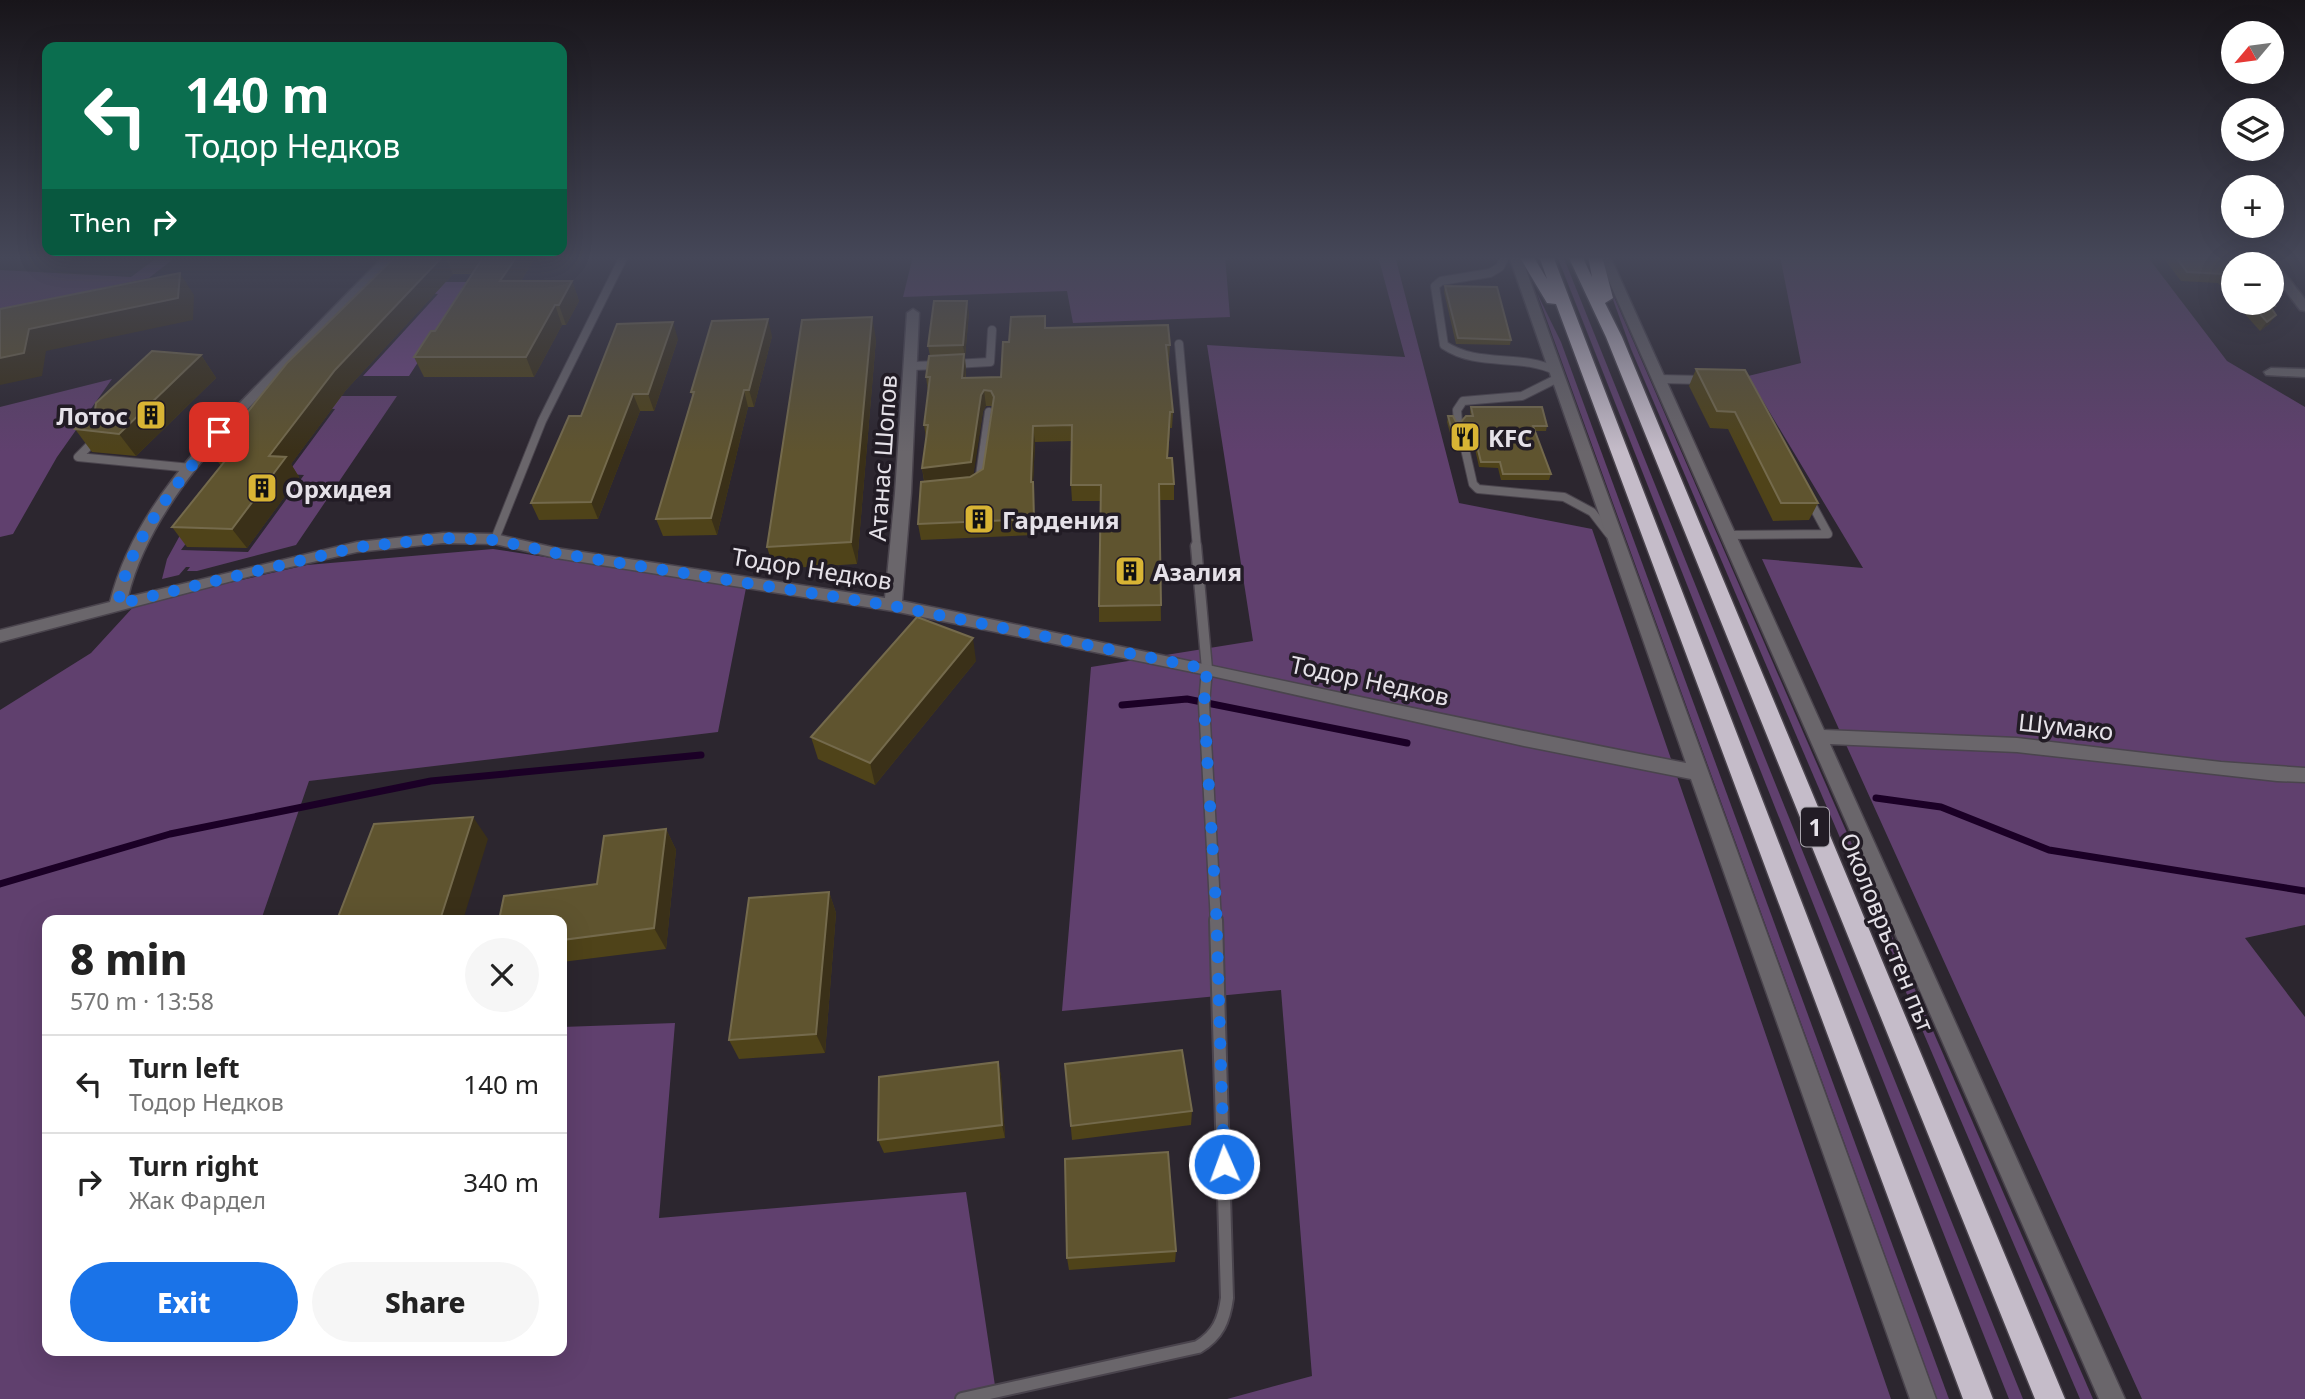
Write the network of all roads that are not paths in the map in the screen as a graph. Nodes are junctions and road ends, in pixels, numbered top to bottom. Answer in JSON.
{"nodes":[{"id":1,"x":327,"y":321,"type":"edge"},
{"id":2,"x":592,"y":321,"type":"edge"},
{"id":3,"x":913,"y":321,"type":"edge"},
{"id":4,"x":1440,"y":321,"type":"edge"},
{"id":5,"x":1538,"y":321,"type":"edge"},
{"id":6,"x":1564,"y":321,"type":"edge"},
{"id":7,"x":1570,"y":321,"type":"edge"},
{"id":8,"x":1606,"y":321,"type":"edge"},
{"id":9,"x":1610,"y":321,"type":"edge"},
{"id":10,"x":1634,"y":321,"type":"edge"},
{"id":11,"x":992,"y":330,"type":"dead end"},
{"id":12,"x":1614,"y":337,"type":"junction"},
{"id":13,"x":1180,"y":344,"type":"dead end"},
{"id":14,"x":1581,"y":350,"type":"junction"},
{"id":15,"x":912,"y":366,"type":"junction"},
{"id":16,"x":2271,"y":372,"type":"dead end"},
{"id":17,"x":2305,"y":373,"type":"edge"},
{"id":18,"x":1557,"y":375,"type":"junction"},
{"id":19,"x":1659,"y":379,"type":"junction"},
{"id":20,"x":1707,"y":380,"type":"edge"},
{"id":21,"x":989,"y":412,"type":"edge"},
{"id":22,"x":1458,"y":422,"type":"edge"},
{"id":23,"x":107,"y":428,"type":"edge"},
{"id":24,"x":1463,"y":440,"type":"dead end"},
{"id":25,"x":191,"y":468,"type":"junction"},
{"id":26,"x":972,"y":486,"type":"edge"},
{"id":27,"x":1802,"y":487,"type":"edge"},
{"id":28,"x":1729,"y":535,"type":"junction"},
{"id":29,"x":495,"y":540,"type":"junction"},
{"id":30,"x":1616,"y":544,"type":"junction"},
{"id":31,"x":118,"y":604,"type":"junction"},
{"id":32,"x":893,"y":606,"type":"junction"},
{"id":33,"x":0,"y":636,"type":"edge"},
{"id":34,"x":1207,"y":669,"type":"junction"},
{"id":35,"x":1820,"y":737,"type":"junction"},
{"id":36,"x":1699,"y":773,"type":"junction"},
{"id":37,"x":2305,"y":775,"type":"edge"},
{"id":38,"x":962,"y":1399,"type":"edge"},
{"id":39,"x":1923,"y":1399,"type":"edge"},
{"id":40,"x":1978,"y":1399,"type":"edge"},
{"id":41,"x":2050,"y":1399,"type":"edge"},
{"id":42,"x":2112,"y":1399,"type":"edge"}],
"edges":[{"from":1,"to":25,"type":"street"},
{"from":2,"to":29,"type":"lane"},
{"from":3,"to":15,"type":"street","name":"Атанас Шопов"},
{"from":4,"to":18,"type":"lane"},
{"from":5,"to":18,"type":"street"},
{"from":6,"to":14,"type":"highway"},
{"from":7,"to":14,"type":"highway","number":"1"},
{"from":8,"to":12,"type":"highway","name":"Околовръстен път","number":"1"},
{"from":9,"to":12,"type":"highway"},
{"from":10,"to":19,"type":"street"},
{"from":11,"to":15,"type":"lane"},
{"from":12,"to":41,"type":"highway","name":"Околовръстен път","number":"1"},
{"from":13,"to":34,"type":"lane"},
{"from":14,"to":40,"type":"highway","number":"1"},
{"from":15,"to":32,"type":"street","name":"Атанас Шопов"},
{"from":16,"to":17,"type":"street"},
{"from":18,"to":22,"type":"lane"},
{"from":18,"to":30,"type":"street"},
{"from":19,"to":20,"type":"lane"},
{"from":19,"to":28,"type":"street"},
{"from":21,"to":26,"type":"lane"},
{"from":23,"to":25,"type":"lane"},
{"from":24,"to":30,"type":"lane"},
{"from":25,"to":31,"type":"street"},
{"from":27,"to":28,"type":"lane"},
{"from":28,"to":35,"type":"street"},
{"from":29,"to":31,"type":"street","name":"Тодор Недков"},
{"from":29,"to":32,"type":"street","name":"Тодор Недков"},
{"from":30,"to":36,"type":"street"},
{"from":31,"to":33,"type":"street","name":"Тодор Недков"},
{"from":32,"to":34,"type":"street","name":"Тодор Недков"},
{"from":34,"to":36,"type":"street","name":"Тодор Недков"},
{"from":34,"to":38,"type":"lane"},
{"from":35,"to":37,"type":"street","name":"Шумако"},
{"from":35,"to":42,"type":"street"},
{"from":36,"to":39,"type":"street"}]}
